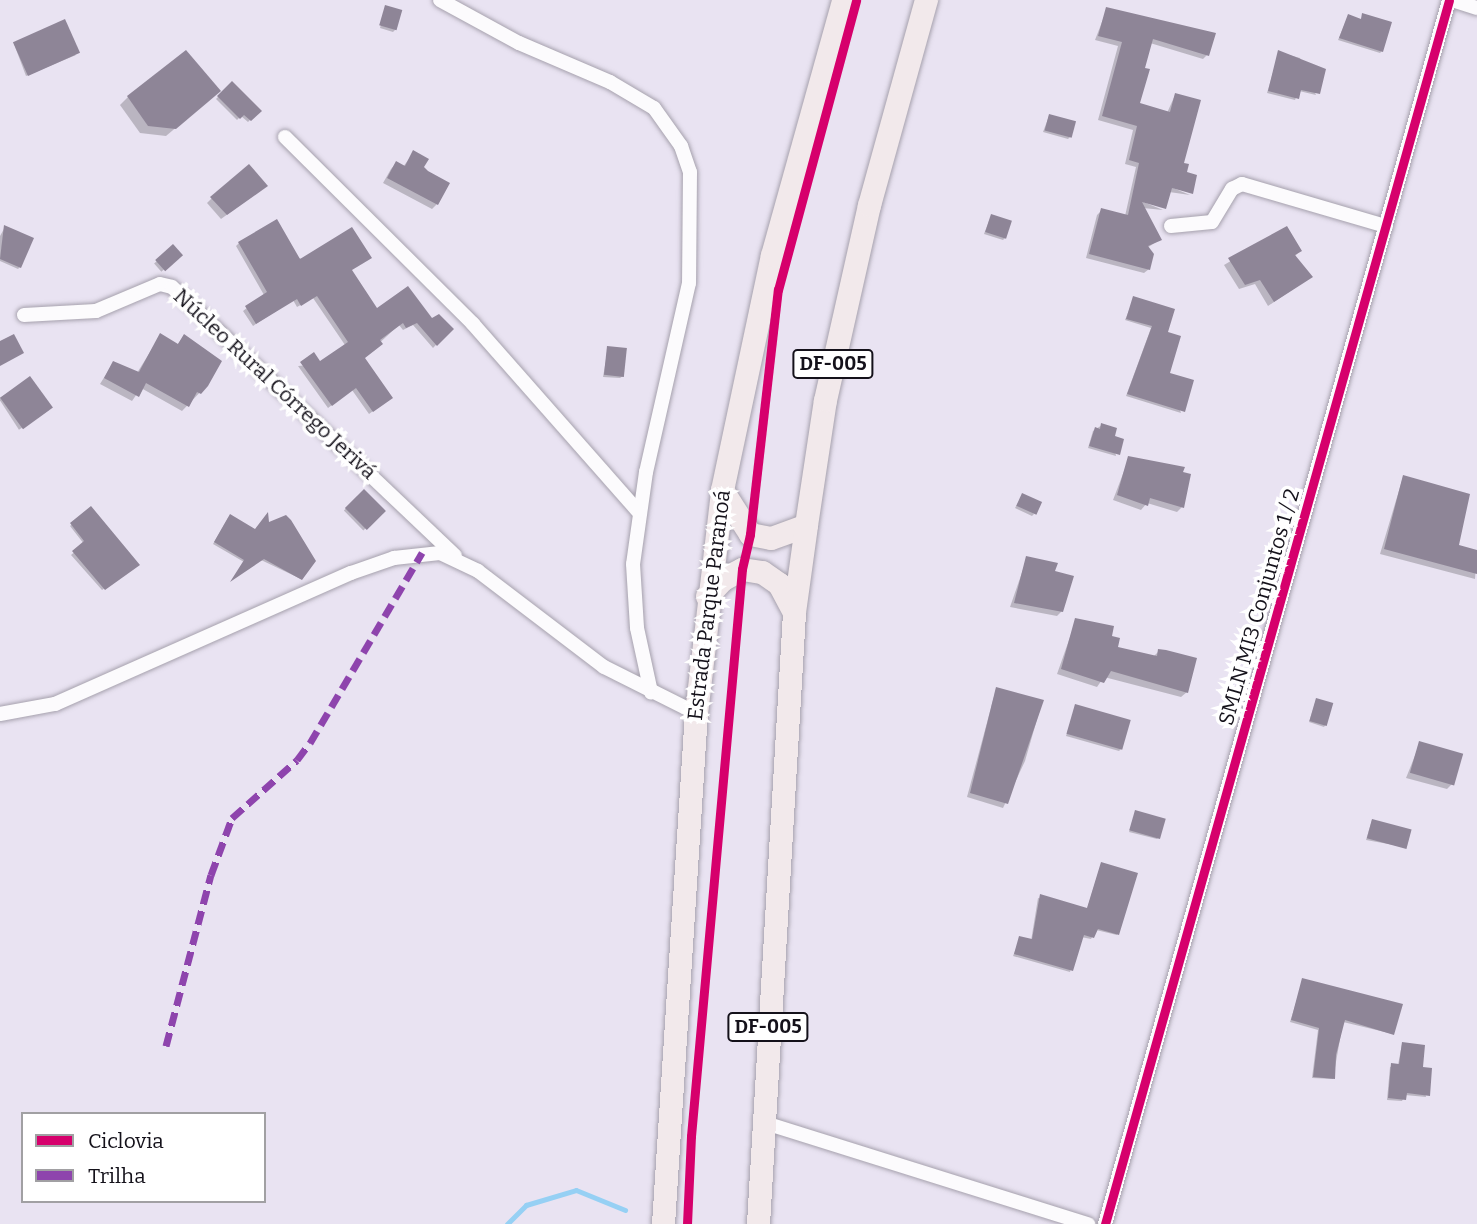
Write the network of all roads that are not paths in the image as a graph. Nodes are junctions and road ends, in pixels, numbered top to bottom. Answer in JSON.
{"nodes":[{"id":1,"x":440,"y":0,"type":"edge"},
{"id":2,"x":843,"y":0,"type":"edge"},
{"id":3,"x":926,"y":0,"type":"edge"},
{"id":4,"x":1451,"y":0,"type":"edge"},
{"id":5,"x":1477,"y":8,"type":"edge"},
{"id":6,"x":285,"y":137,"type":"dead end"},
{"id":7,"x":1171,"y":226,"type":"dead end"},
{"id":8,"x":1386,"y":226,"type":"junction"},
{"id":9,"x":24,"y":316,"type":"dead end"},
{"id":10,"x":722,"y":491,"type":"junction"},
{"id":11,"x":638,"y":511,"type":"junction"},
{"id":12,"x":806,"y":525,"type":"junction"},
{"id":13,"x":459,"y":559,"type":"junction"},
{"id":14,"x":707,"y":596,"type":"junction"},
{"id":15,"x":794,"y":612,"type":"junction"},
{"id":16,"x":651,"y":692,"type":"junction"},
{"id":17,"x":696,"y":713,"type":"junction"},
{"id":18,"x":0,"y":714,"type":"edge"},
{"id":19,"x":762,"y":1122,"type":"junction"},
{"id":20,"x":663,"y":1224,"type":"edge"},
{"id":21,"x":758,"y":1224,"type":"edge"},
{"id":22,"x":1088,"y":1224,"type":"edge"},
{"id":23,"x":1105,"y":1224,"type":"edge"}],
"edges":[{"from":1,"to":11,"type":"street"},
{"from":2,"to":10,"type":"main road","name":"Estrada Parque Paranoá"},
{"from":3,"to":12,"type":"main road","number":"DF-005"},
{"from":4,"to":5,"type":"street"},
{"from":4,"to":8,"type":"street","name":"SMLN MI3 Conjuntos 1 / 2"},
{"from":6,"to":11,"type":"street"},
{"from":7,"to":8,"type":"street"},
{"from":8,"to":23,"type":"street","name":"SMLN MI3 Conjuntos 1 / 2"},
{"from":9,"to":13,"type":"street","name":"Núcleo Rural Córrego Jerivá"},
{"from":10,"to":12,"type":"main road"},
{"from":10,"to":14,"type":"main road","name":"Estrada Parque Paranoá"},
{"from":11,"to":16,"type":"street"},
{"from":12,"to":15,"type":"main road","number":"DF-005"},
{"from":13,"to":16,"type":"street","name":"Núcleo Rural Córrego Jerivá"},
{"from":13,"to":18,"type":"street"},
{"from":14,"to":15,"type":"main road"},
{"from":14,"to":17,"type":"main road","name":"Estrada Parque Paranoá"},
{"from":15,"to":19,"type":"main road","number":"DF-005"},
{"from":16,"to":17,"type":"street","name":"Núcleo Rural Córrego Jerivá"},
{"from":17,"to":20,"type":"main road","name":"Estrada Parque Paranoá"},
{"from":19,"to":21,"type":"main road","number":"DF-005"},
{"from":19,"to":22,"type":"street"}]}
